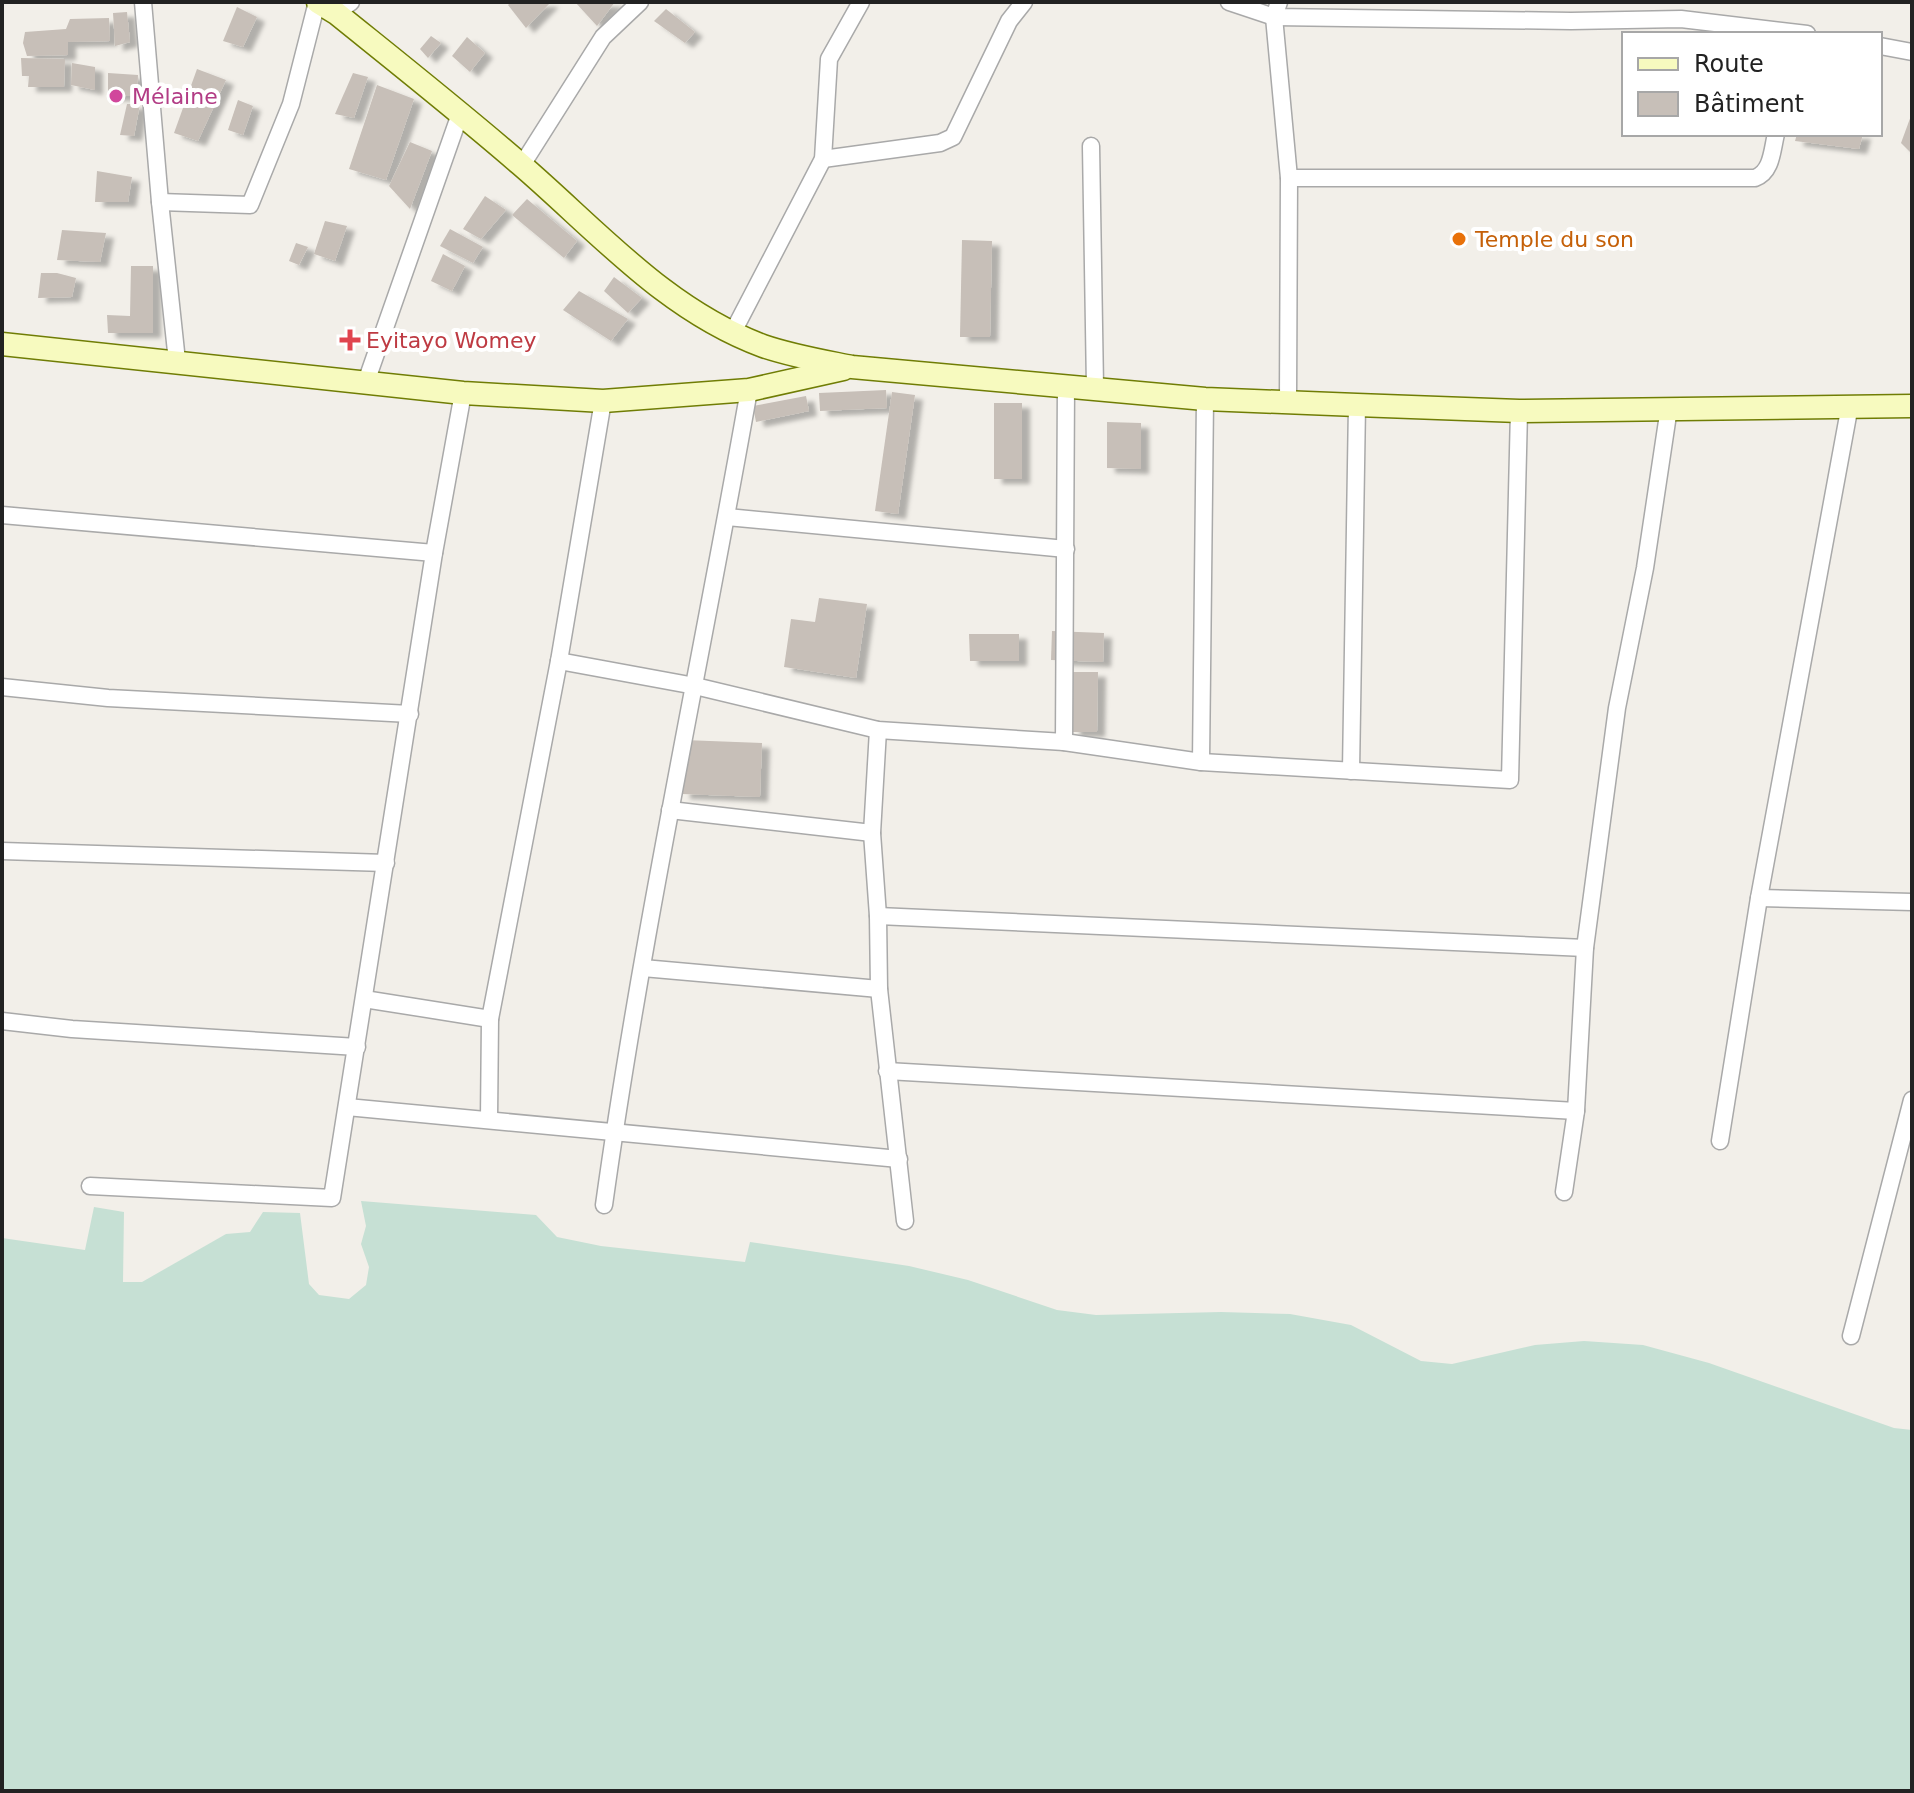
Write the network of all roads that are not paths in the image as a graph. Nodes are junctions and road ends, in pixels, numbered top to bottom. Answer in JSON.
{"nodes":[{"id":1,"x":143,"y":2,"type":"edge"},
{"id":2,"x":640,"y":2,"type":"edge"},
{"id":3,"x":861,"y":2,"type":"edge"},
{"id":4,"x":1024,"y":2,"type":"edge"},
{"id":5,"x":1229,"y":2,"type":"edge"},
{"id":6,"x":1479,"y":2,"type":"edge"},
{"id":7,"x":330,"y":5,"type":"edge"},
{"id":8,"x":1277,"y":9,"type":"edge"},
{"id":9,"x":1473,"y":19,"type":"junction"},
{"id":10,"x":1785,"y":32,"type":"edge"},
{"id":11,"x":1882,"y":46,"type":"edge"},
{"id":12,"x":1912,"y":52,"type":"edge"},
{"id":13,"x":460,"y":114,"type":"junction"},
{"id":14,"x":1776,"y":136,"type":"edge"},
{"id":15,"x":1091,"y":146,"type":"dead end"},
{"id":16,"x":823,"y":159,"type":"junction"},
{"id":17,"x":522,"y":165,"type":"junction"},
{"id":18,"x":1289,"y":178,"type":"junction"},
{"id":19,"x":160,"y":202,"type":"junction"},
{"id":20,"x":733,"y":332,"type":"junction"},
{"id":21,"x":2,"y":344,"type":"edge"},
{"id":22,"x":177,"y":361,"type":"junction"},
{"id":23,"x":852,"y":367,"type":"junction"},
{"id":24,"x":366,"y":382,"type":"junction"},
{"id":25,"x":1066,"y":384,"type":"junction"},
{"id":26,"x":1095,"y":387,"type":"junction"},
{"id":27,"x":749,"y":390,"type":"junction"},
{"id":28,"x":463,"y":393,"type":"junction"},
{"id":29,"x":1205,"y":399,"type":"junction"},
{"id":30,"x":1288,"y":400,"type":"junction"},
{"id":31,"x":603,"y":401,"type":"junction"},
{"id":32,"x":1357,"y":405,"type":"junction"},
{"id":33,"x":1850,"y":405,"type":"junction"},
{"id":34,"x":1912,"y":406,"type":"edge"},
{"id":35,"x":1669,"y":408,"type":"junction"},
{"id":36,"x":1519,"y":411,"type":"junction"},
{"id":37,"x":2,"y":515,"type":"edge"},
{"id":38,"x":727,"y":517,"type":"junction"},
{"id":39,"x":1066,"y":549,"type":"junction"},
{"id":40,"x":434,"y":553,"type":"junction"},
{"id":41,"x":559,"y":661,"type":"junction"},
{"id":42,"x":695,"y":686,"type":"junction"},
{"id":43,"x":2,"y":687,"type":"edge"},
{"id":44,"x":410,"y":714,"type":"junction"},
{"id":45,"x":878,"y":730,"type":"junction"},
{"id":46,"x":1064,"y":742,"type":"junction"},
{"id":47,"x":1201,"y":762,"type":"junction"},
{"id":48,"x":1351,"y":771,"type":"junction"},
{"id":49,"x":670,"y":810,"type":"junction"},
{"id":50,"x":872,"y":833,"type":"junction"},
{"id":51,"x":2,"y":851,"type":"edge"},
{"id":52,"x":386,"y":863,"type":"junction"},
{"id":53,"x":1759,"y":898,"type":"junction"},
{"id":54,"x":1912,"y":902,"type":"edge"},
{"id":55,"x":878,"y":916,"type":"junction"},
{"id":56,"x":1585,"y":948,"type":"junction"},
{"id":57,"x":643,"y":968,"type":"junction"},
{"id":58,"x":879,"y":989,"type":"junction"},
{"id":59,"x":364,"y":999,"type":"junction"},
{"id":60,"x":490,"y":1019,"type":"junction"},
{"id":61,"x":2,"y":1021,"type":"edge"},
{"id":62,"x":357,"y":1047,"type":"junction"},
{"id":63,"x":887,"y":1071,"type":"junction"},
{"id":64,"x":1912,"y":1100,"type":"edge"},
{"id":65,"x":347,"y":1107,"type":"junction"},
{"id":66,"x":1576,"y":1111,"type":"junction"},
{"id":67,"x":489,"y":1119,"type":"junction"},
{"id":68,"x":614,"y":1132,"type":"junction"},
{"id":69,"x":1720,"y":1141,"type":"dead end"},
{"id":70,"x":899,"y":1159,"type":"junction"},
{"id":71,"x":90,"y":1186,"type":"dead end"},
{"id":72,"x":1564,"y":1192,"type":"dead end"},
{"id":73,"x":604,"y":1205,"type":"dead end"},
{"id":74,"x":905,"y":1221,"type":"dead end"},
{"id":75,"x":1851,"y":1336,"type":"dead end"}],
"edges":[{"from":1,"to":19,"type":"street"},
{"from":2,"to":17,"type":"street"},
{"from":3,"to":16,"type":"street"},
{"from":4,"to":16,"type":"street"},
{"from":5,"to":8,"type":"street"},
{"from":6,"to":9,"type":"street"},
{"from":7,"to":13,"type":"main road"},
{"from":7,"to":19,"type":"street"},
{"from":8,"to":9,"type":"street"},
{"from":8,"to":18,"type":"street"},
{"from":9,"to":10,"type":"street"},
{"from":11,"to":12,"type":"street"},
{"from":13,"to":17,"type":"main road"},
{"from":13,"to":24,"type":"street"},
{"from":14,"to":18,"type":"street"},
{"from":15,"to":26,"type":"street"},
{"from":16,"to":20,"type":"street"},
{"from":17,"to":20,"type":"main road"},
{"from":18,"to":30,"type":"street"},
{"from":19,"to":22,"type":"street"},
{"from":20,"to":23,"type":"main road"},
{"from":21,"to":22,"type":"main road"},
{"from":22,"to":24,"type":"main road"},
{"from":23,"to":25,"type":"main road"},
{"from":23,"to":27,"type":"main road"},
{"from":24,"to":28,"type":"main road"},
{"from":25,"to":26,"type":"main road"},
{"from":25,"to":39,"type":"street"},
{"from":26,"to":29,"type":"main road"},
{"from":27,"to":31,"type":"main road"},
{"from":27,"to":38,"type":"street"},
{"from":28,"to":31,"type":"main road"},
{"from":28,"to":40,"type":"street"},
{"from":29,"to":30,"type":"main road"},
{"from":29,"to":47,"type":"street"},
{"from":30,"to":32,"type":"main road"},
{"from":31,"to":41,"type":"street"},
{"from":32,"to":36,"type":"main road"},
{"from":32,"to":48,"type":"street"},
{"from":33,"to":34,"type":"main road"},
{"from":33,"to":35,"type":"main road"},
{"from":33,"to":53,"type":"street"},
{"from":35,"to":36,"type":"main road"},
{"from":35,"to":56,"type":"street"},
{"from":36,"to":48,"type":"street"},
{"from":37,"to":40,"type":"street"},
{"from":38,"to":39,"type":"street"},
{"from":38,"to":42,"type":"street"},
{"from":39,"to":46,"type":"street"},
{"from":40,"to":44,"type":"street"},
{"from":41,"to":42,"type":"street"},
{"from":41,"to":60,"type":"street"},
{"from":42,"to":45,"type":"street"},
{"from":42,"to":49,"type":"street"},
{"from":43,"to":44,"type":"street"},
{"from":44,"to":52,"type":"street"},
{"from":45,"to":46,"type":"street"},
{"from":45,"to":50,"type":"street"},
{"from":46,"to":47,"type":"street"},
{"from":47,"to":48,"type":"street"},
{"from":49,"to":50,"type":"street"},
{"from":49,"to":57,"type":"street"},
{"from":50,"to":55,"type":"street"},
{"from":51,"to":52,"type":"street"},
{"from":52,"to":59,"type":"street"},
{"from":53,"to":54,"type":"street"},
{"from":53,"to":69,"type":"street"},
{"from":55,"to":56,"type":"street"},
{"from":55,"to":58,"type":"street"},
{"from":56,"to":66,"type":"street"},
{"from":57,"to":58,"type":"street"},
{"from":57,"to":68,"type":"street"},
{"from":58,"to":63,"type":"street"},
{"from":59,"to":60,"type":"street"},
{"from":59,"to":62,"type":"street"},
{"from":60,"to":67,"type":"street"},
{"from":61,"to":62,"type":"street"},
{"from":62,"to":65,"type":"street"},
{"from":63,"to":66,"type":"street"},
{"from":63,"to":70,"type":"street"},
{"from":64,"to":75,"type":"street"},
{"from":65,"to":67,"type":"street"},
{"from":65,"to":71,"type":"street"},
{"from":66,"to":72,"type":"street"},
{"from":67,"to":68,"type":"street"},
{"from":68,"to":70,"type":"street"},
{"from":68,"to":73,"type":"street"},
{"from":70,"to":74,"type":"street"}]}
